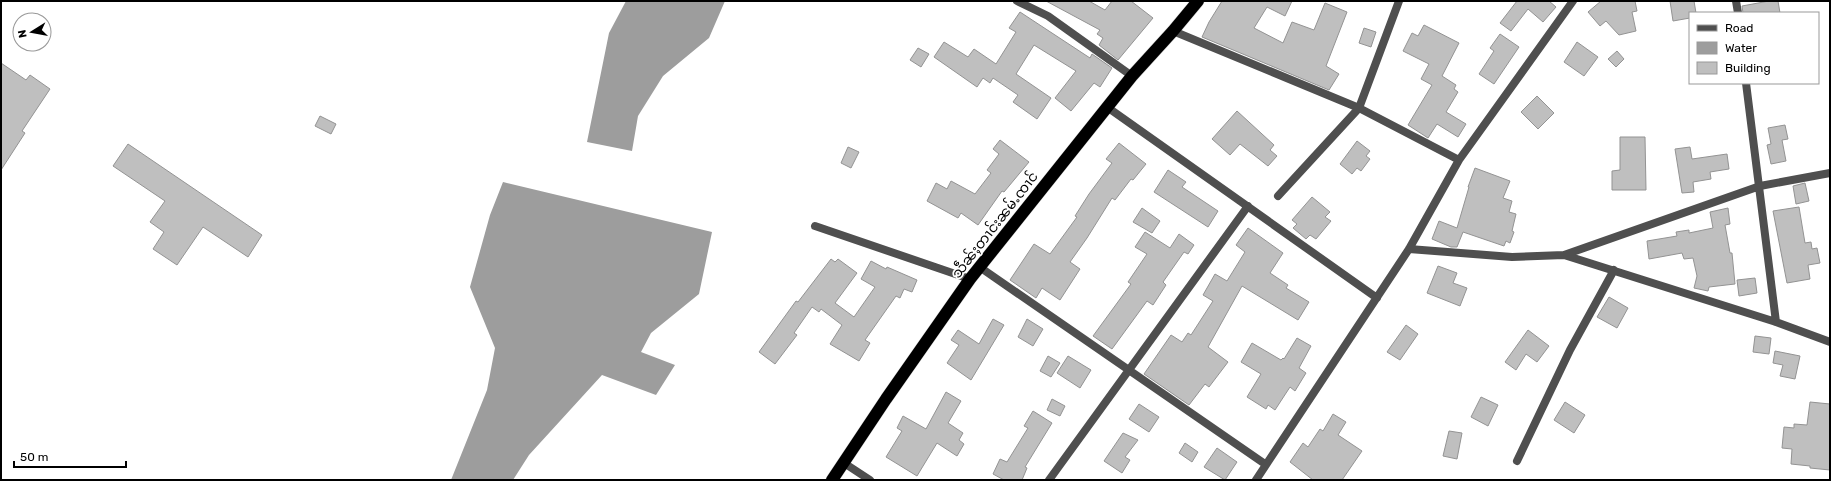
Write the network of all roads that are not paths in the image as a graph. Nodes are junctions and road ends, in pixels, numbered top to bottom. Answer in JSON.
{"nodes":[{"id":1,"x":1017,"y":1,"type":"edge"},
{"id":2,"x":1198,"y":1,"type":"edge"},
{"id":3,"x":1399,"y":1,"type":"edge"},
{"id":4,"x":1573,"y":1,"type":"edge"},
{"id":5,"x":1736,"y":1,"type":"edge"},
{"id":6,"x":1738,"y":12,"type":"edge"},
{"id":7,"x":1173,"y":32,"type":"junction"},
{"id":8,"x":1132,"y":76,"type":"junction"},
{"id":9,"x":1746,"y":84,"type":"edge"},
{"id":10,"x":1107,"y":107,"type":"junction"},
{"id":11,"x":1359,"y":108,"type":"junction"},
{"id":12,"x":1459,"y":160,"type":"junction"},
{"id":13,"x":1830,"y":173,"type":"edge"},
{"id":14,"x":1760,"y":186,"type":"junction"},
{"id":15,"x":1278,"y":196,"type":"dead end"},
{"id":16,"x":1248,"y":206,"type":"junction"},
{"id":17,"x":815,"y":226,"type":"dead end"},
{"id":18,"x":1410,"y":248,"type":"junction"},
{"id":19,"x":1564,"y":255,"type":"junction"},
{"id":20,"x":981,"y":268,"type":"junction"},
{"id":21,"x":1614,"y":270,"type":"junction"},
{"id":22,"x":970,"y":279,"type":"junction"},
{"id":23,"x":1377,"y":298,"type":"junction"},
{"id":24,"x":1776,"y":322,"type":"junction"},
{"id":25,"x":1830,"y":342,"type":"edge"},
{"id":26,"x":1130,"y":370,"type":"junction"},
{"id":27,"x":1517,"y":461,"type":"dead end"},
{"id":28,"x":844,"y":463,"type":"junction"},
{"id":29,"x":1266,"y":464,"type":"junction"},
{"id":30,"x":832,"y":480,"type":"edge"},
{"id":31,"x":870,"y":480,"type":"edge"},
{"id":32,"x":1049,"y":480,"type":"edge"},
{"id":33,"x":1256,"y":480,"type":"edge"}],
"edges":[{"from":1,"to":8,"type":"street"},
{"from":2,"to":7,"type":"highway","name":"သဵၼ်ႈတၢင်းၼမ်ႉၸၢင်"},
{"from":3,"to":11,"type":"street"},
{"from":4,"to":12,"type":"street"},
{"from":5,"to":6,"type":"street"},
{"from":7,"to":8,"type":"highway","name":"သဵၼ်ႈတၢင်းၼမ်ႉၸၢင်"},
{"from":7,"to":11,"type":"street"},
{"from":8,"to":10,"type":"highway","name":"သဵၼ်ႈတၢင်းၼမ်ႉၸၢင်"},
{"from":9,"to":14,"type":"street"},
{"from":10,"to":16,"type":"street"},
{"from":10,"to":20,"type":"highway","name":"သဵၼ်ႈတၢင်းၼမ်ႉၸၢင်"},
{"from":11,"to":12,"type":"street"},
{"from":11,"to":15,"type":"street"},
{"from":12,"to":18,"type":"street"},
{"from":13,"to":14,"type":"street"},
{"from":14,"to":19,"type":"street"},
{"from":14,"to":24,"type":"street"},
{"from":16,"to":23,"type":"street"},
{"from":16,"to":26,"type":"street"},
{"from":17,"to":22,"type":"street"},
{"from":18,"to":19,"type":"street"},
{"from":18,"to":23,"type":"street"},
{"from":19,"to":21,"type":"street"},
{"from":20,"to":22,"type":"highway","name":"သဵၼ်ႈတၢင်းၼမ်ႉၸၢင်"},
{"from":20,"to":26,"type":"street"},
{"from":21,"to":24,"type":"street"},
{"from":21,"to":27,"type":"street"},
{"from":22,"to":28,"type":"highway","name":"သဵၼ်ႈတၢင်းၼမ်ႉၸၢင်"},
{"from":23,"to":29,"type":"street"},
{"from":24,"to":25,"type":"street"},
{"from":26,"to":29,"type":"street"},
{"from":26,"to":32,"type":"street"},
{"from":28,"to":30,"type":"highway","name":"သဵၼ်ႈတၢင်းၼမ်ႉၸၢင်"},
{"from":28,"to":31,"type":"street"},
{"from":29,"to":33,"type":"street"}]}
